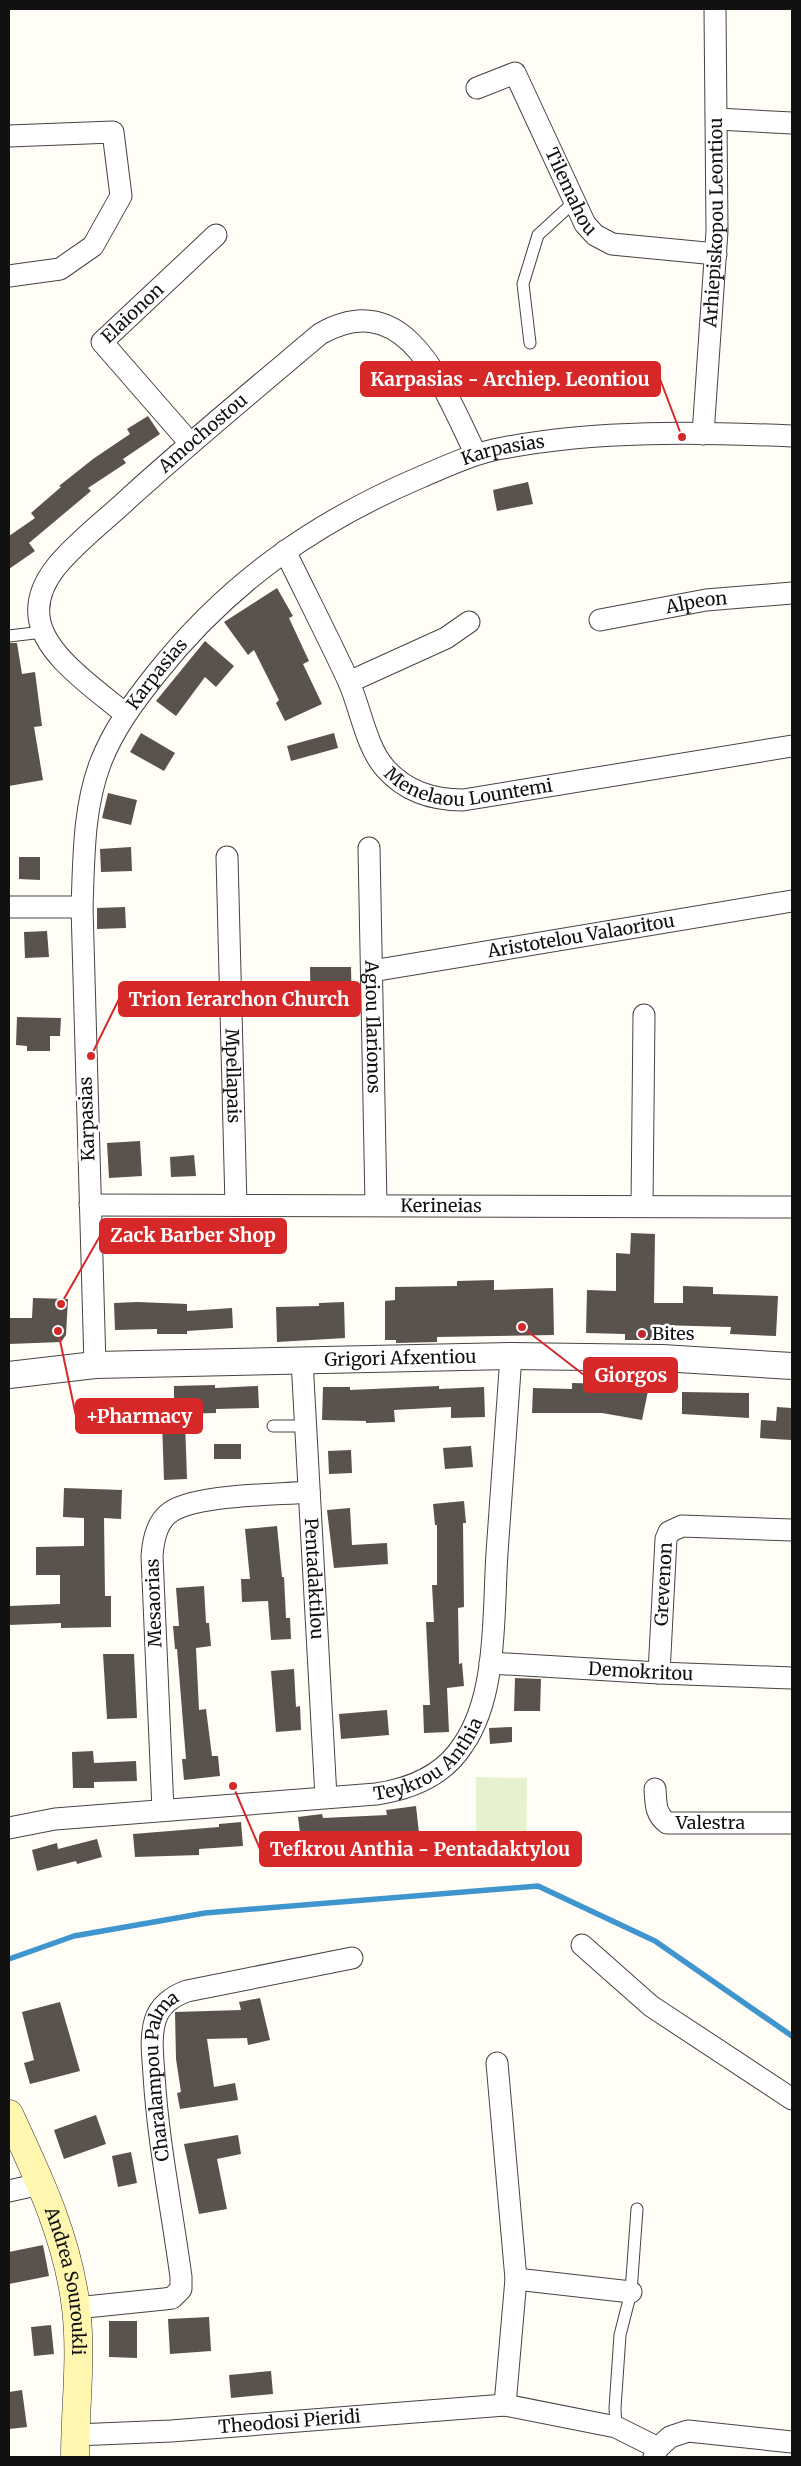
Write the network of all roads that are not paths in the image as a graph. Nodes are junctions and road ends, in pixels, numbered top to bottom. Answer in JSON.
{"nodes":[{"id":1,"x":716,"y":9,"type":"edge"},
{"id":2,"x":476,"y":88,"type":"dead end"},
{"id":3,"x":717,"y":120,"type":"junction"},
{"id":4,"x":792,"y":122,"type":"edge"},
{"id":5,"x":9,"y":136,"type":"edge"},
{"id":6,"x":574,"y":202,"type":"junction"},
{"id":7,"x":216,"y":235,"type":"dead end"},
{"id":8,"x":716,"y":254,"type":"junction"},
{"id":9,"x":9,"y":276,"type":"edge"},
{"id":10,"x":530,"y":343,"type":"dead end"},
{"id":11,"x":703,"y":434,"type":"junction"},
{"id":12,"x":792,"y":436,"type":"edge"},
{"id":13,"x":190,"y":443,"type":"junction"},
{"id":14,"x":476,"y":454,"type":"junction"},
{"id":15,"x":285,"y":550,"type":"junction"},
{"id":16,"x":792,"y":594,"type":"edge"},
{"id":17,"x":600,"y":620,"type":"dead end"},
{"id":18,"x":469,"y":622,"type":"dead end"},
{"id":19,"x":43,"y":632,"type":"junction"},
{"id":20,"x":9,"y":636,"type":"edge"},
{"id":21,"x":349,"y":682,"type":"junction"},
{"id":22,"x":124,"y":714,"type":"junction"},
{"id":23,"x":792,"y":746,"type":"edge"},
{"id":24,"x":369,"y":848,"type":"dead end"},
{"id":25,"x":227,"y":857,"type":"dead end"},
{"id":26,"x":792,"y":901,"type":"edge"},
{"id":27,"x":9,"y":907,"type":"edge"},
{"id":28,"x":82,"y":907,"type":"junction"},
{"id":29,"x":372,"y":971,"type":"junction"},
{"id":30,"x":644,"y":1015,"type":"dead end"},
{"id":31,"x":376,"y":1204,"type":"junction"},
{"id":32,"x":90,"y":1205,"type":"junction"},
{"id":33,"x":236,"y":1205,"type":"junction"},
{"id":34,"x":642,"y":1206,"type":"junction"},
{"id":35,"x":792,"y":1207,"type":"edge"},
{"id":36,"x":510,"y":1356,"type":"junction"},
{"id":37,"x":302,"y":1360,"type":"junction"},
{"id":38,"x":95,"y":1365,"type":"junction"},
{"id":39,"x":792,"y":1366,"type":"edge"},
{"id":40,"x":9,"y":1375,"type":"edge"},
{"id":41,"x":273,"y":1426,"type":"dead end"},
{"id":42,"x":306,"y":1426,"type":"junction"},
{"id":43,"x":309,"y":1492,"type":"junction"},
{"id":44,"x":792,"y":1530,"type":"edge"},
{"id":45,"x":490,"y":1663,"type":"junction"},
{"id":46,"x":659,"y":1673,"type":"junction"},
{"id":47,"x":792,"y":1678,"type":"edge"},
{"id":48,"x":655,"y":1789,"type":"dead end"},
{"id":49,"x":326,"y":1797,"type":"junction"},
{"id":50,"x":163,"y":1810,"type":"junction"},
{"id":51,"x":792,"y":1823,"type":"edge"},
{"id":52,"x":9,"y":1828,"type":"edge"},
{"id":53,"x":582,"y":1946,"type":"dead end"},
{"id":54,"x":352,"y":1958,"type":"dead end"},
{"id":55,"x":497,"y":2063,"type":"dead end"},
{"id":56,"x":792,"y":2098,"type":"edge"},
{"id":57,"x":9,"y":2114,"type":"edge"},
{"id":58,"x":40,"y":2184,"type":"junction"},
{"id":59,"x":9,"y":2191,"type":"edge"},
{"id":60,"x":637,"y":2209,"type":"dead end"},
{"id":61,"x":516,"y":2279,"type":"junction"},
{"id":62,"x":631,"y":2292,"type":"junction"},
{"id":63,"x":76,"y":2308,"type":"junction"},
{"id":64,"x":505,"y":2405,"type":"junction"},
{"id":65,"x":616,"y":2427,"type":"junction"},
{"id":66,"x":792,"y":2442,"type":"edge"},
{"id":67,"x":75,"y":2446,"type":"edge"},
{"id":68,"x":656,"y":2453,"type":"edge"}],
"edges":[{"from":1,"to":3,"type":"street","name":"Arhiepiskopou Leontiou"},
{"from":2,"to":6,"type":"street","name":"Tilemahou"},
{"from":3,"to":4,"type":"street"},
{"from":3,"to":8,"type":"street","name":"Arhiepiskopou Leontiou"},
{"from":5,"to":9,"type":"street"},
{"from":6,"to":8,"type":"street","name":"Tilemahou"},
{"from":6,"to":10,"type":"lane"},
{"from":7,"to":13,"type":"street","name":"Elaionon"},
{"from":8,"to":11,"type":"street","name":"Arhiepiskopou Leontiou"},
{"from":11,"to":12,"type":"street","name":"Karpasias"},
{"from":11,"to":14,"type":"street","name":"Karpasias"},
{"from":13,"to":14,"type":"street","name":"Amochostou"},
{"from":13,"to":19,"type":"street","name":"Amochostou"},
{"from":14,"to":15,"type":"street","name":"Karpasias"},
{"from":15,"to":21,"type":"street","name":"Menelaou Lountemi"},
{"from":15,"to":22,"type":"street","name":"Karpasias"},
{"from":16,"to":17,"type":"street","name":"Alpeon"},
{"from":18,"to":21,"type":"street"},
{"from":19,"to":20,"type":"lane"},
{"from":19,"to":22,"type":"street","name":"Amochostou"},
{"from":21,"to":23,"type":"street","name":"Menelaou Lountemi"},
{"from":22,"to":28,"type":"street","name":"Karpasias"},
{"from":24,"to":29,"type":"street","name":"Agiou Ilarionos"},
{"from":25,"to":33,"type":"street","name":"Mpellapais"},
{"from":26,"to":29,"type":"street","name":"Aristotelou Valaoritou"},
{"from":27,"to":28,"type":"street"},
{"from":28,"to":32,"type":"street","name":"Karpasias"},
{"from":29,"to":31,"type":"street","name":"Agiou Ilarionos"},
{"from":30,"to":34,"type":"street"},
{"from":31,"to":33,"type":"street","name":"Kerineias"},
{"from":31,"to":34,"type":"street","name":"Kerineias"},
{"from":32,"to":33,"type":"street","name":"Kerineias"},
{"from":32,"to":38,"type":"street","name":"Karpasias"},
{"from":34,"to":35,"type":"street","name":"Kerineias"},
{"from":36,"to":37,"type":"street","name":"Grigori Afxentiou"},
{"from":36,"to":39,"type":"street","name":"Grigori Afxentiou"},
{"from":36,"to":45,"type":"street","name":"Teykrou Anthia"},
{"from":37,"to":38,"type":"street","name":"Grigori Afxentiou"},
{"from":37,"to":42,"type":"street","name":"Pentadaktilou"},
{"from":38,"to":40,"type":"street","name":"Grigori Afxentiou"},
{"from":41,"to":42,"type":"lane"},
{"from":42,"to":43,"type":"street","name":"Pentadaktilou"},
{"from":43,"to":49,"type":"street","name":"Pentadaktilou"},
{"from":43,"to":50,"type":"street","name":"Mesaorias"},
{"from":44,"to":46,"type":"street","name":"Grevenon"},
{"from":45,"to":46,"type":"street","name":"Demokritou"},
{"from":45,"to":49,"type":"street","name":"Teykrou Anthia"},
{"from":46,"to":47,"type":"street","name":"Demokritou"},
{"from":48,"to":51,"type":"street","name":"Valestra"},
{"from":49,"to":50,"type":"street","name":"Teykrou Anthia"},
{"from":50,"to":52,"type":"street","name":"Teykrou Anthia"},
{"from":53,"to":56,"type":"street"},
{"from":54,"to":63,"type":"street","name":"Charalampou Palma"},
{"from":55,"to":61,"type":"street"},
{"from":57,"to":58,"type":"main road","name":"Andrea Souroukli"},
{"from":58,"to":59,"type":"street"},
{"from":58,"to":63,"type":"main road","name":"Andrea Souroukli"},
{"from":60,"to":62,"type":"lane"},
{"from":61,"to":62,"type":"street"},
{"from":61,"to":64,"type":"street"},
{"from":62,"to":65,"type":"lane"},
{"from":63,"to":67,"type":"main road","name":"Andrea Souroukli"},
{"from":64,"to":65,"type":"street","name":"Theodosi Pieridi"},
{"from":64,"to":67,"type":"street","name":"Theodosi Pieridi"},
{"from":65,"to":68,"type":"street","name":"Theodosi Pieridi"},
{"from":66,"to":68,"type":"street"}]}
